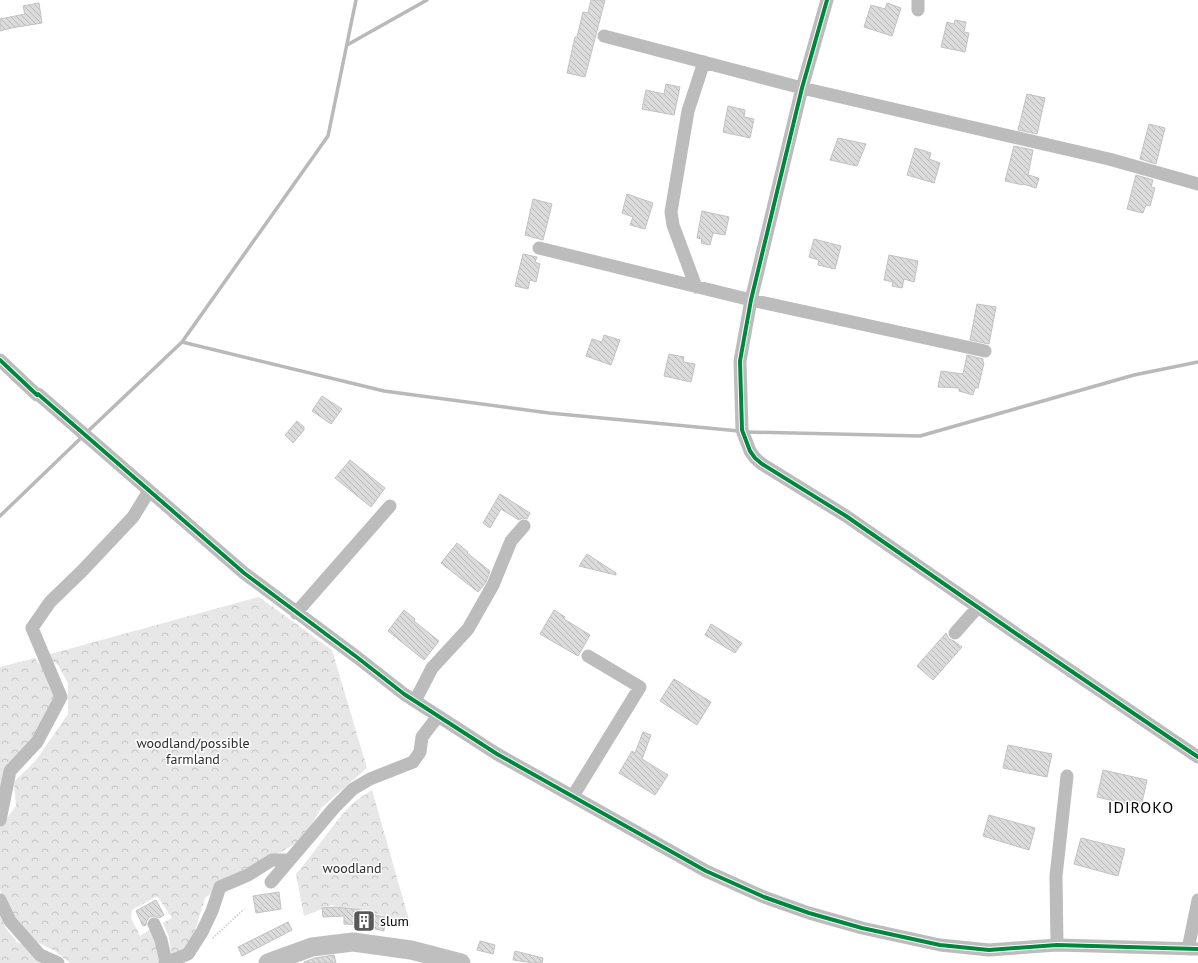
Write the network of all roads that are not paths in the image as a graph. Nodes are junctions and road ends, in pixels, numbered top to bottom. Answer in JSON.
{"nodes":[{"id":1,"x":826,"y":0,"type":"edge"},
{"id":2,"x":604,"y":36,"type":"dead end"},
{"id":3,"x":704,"y":62,"type":"junction"},
{"id":4,"x":802,"y":88,"type":"junction"},
{"id":5,"x":1198,"y":184,"type":"edge"},
{"id":6,"x":539,"y":248,"type":"dead end"},
{"id":7,"x":696,"y":287,"type":"junction"},
{"id":8,"x":751,"y":300,"type":"junction"},
{"id":9,"x":984,"y":351,"type":"dead end"},
{"id":10,"x":0,"y":360,"type":"edge"},
{"id":11,"x":149,"y":491,"type":"junction"},
{"id":12,"x":390,"y":506,"type":"dead end"},
{"id":13,"x":524,"y":526,"type":"dead end"},
{"id":14,"x":978,"y":607,"type":"junction"},
{"id":15,"x":296,"y":613,"type":"junction"},
{"id":16,"x":955,"y":634,"type":"dead end"},
{"id":17,"x":588,"y":656,"type":"dead end"},
{"id":18,"x":415,"y":701,"type":"junction"},
{"id":19,"x":438,"y":716,"type":"junction"},
{"id":20,"x":1198,"y":757,"type":"edge"},
{"id":21,"x":1067,"y":776,"type":"dead end"},
{"id":22,"x":573,"y":796,"type":"junction"},
{"id":23,"x":0,"y":820,"type":"edge"},
{"id":24,"x":289,"y":860,"type":"junction"},
{"id":25,"x":271,"y":882,"type":"dead end"},
{"id":26,"x":0,"y":900,"type":"edge"},
{"id":27,"x":1198,"y":900,"type":"edge"},
{"id":28,"x":154,"y":924,"type":"dead end"},
{"id":29,"x":1056,"y":945,"type":"junction"},
{"id":30,"x":1193,"y":949,"type":"edge"},
{"id":31,"x":414,"y":958,"type":"edge"},
{"id":32,"x":165,"y":962,"type":"edge"},
{"id":33,"x":58,"y":963,"type":"edge"},
{"id":34,"x":268,"y":963,"type":"edge"},
{"id":35,"x":461,"y":963,"type":"edge"}],
"edges":[{"from":1,"to":4,"type":"street"},
{"from":2,"to":3,"type":"street"},
{"from":3,"to":4,"type":"street"},
{"from":3,"to":7,"type":"street"},
{"from":4,"to":5,"type":"street"},
{"from":4,"to":8,"type":"street"},
{"from":6,"to":7,"type":"street"},
{"from":7,"to":8,"type":"street"},
{"from":8,"to":9,"type":"street"},
{"from":8,"to":14,"type":"street"},
{"from":10,"to":11,"type":"street"},
{"from":11,"to":15,"type":"street"},
{"from":11,"to":23,"type":"street"},
{"from":12,"to":15,"type":"street"},
{"from":13,"to":18,"type":"street"},
{"from":14,"to":16,"type":"street"},
{"from":14,"to":20,"type":"street"},
{"from":15,"to":18,"type":"street"},
{"from":17,"to":22,"type":"street"},
{"from":18,"to":19,"type":"street"},
{"from":19,"to":22,"type":"street"},
{"from":19,"to":24,"type":"street"},
{"from":21,"to":29,"type":"street"},
{"from":22,"to":29,"type":"street"},
{"from":24,"to":25,"type":"street"},
{"from":24,"to":32,"type":"street"},
{"from":26,"to":33,"type":"street"},
{"from":27,"to":30,"type":"street"},
{"from":28,"to":32,"type":"street"},
{"from":29,"to":30,"type":"street"},
{"from":31,"to":34,"type":"main road"},
{"from":31,"to":35,"type":"main road"}]}
